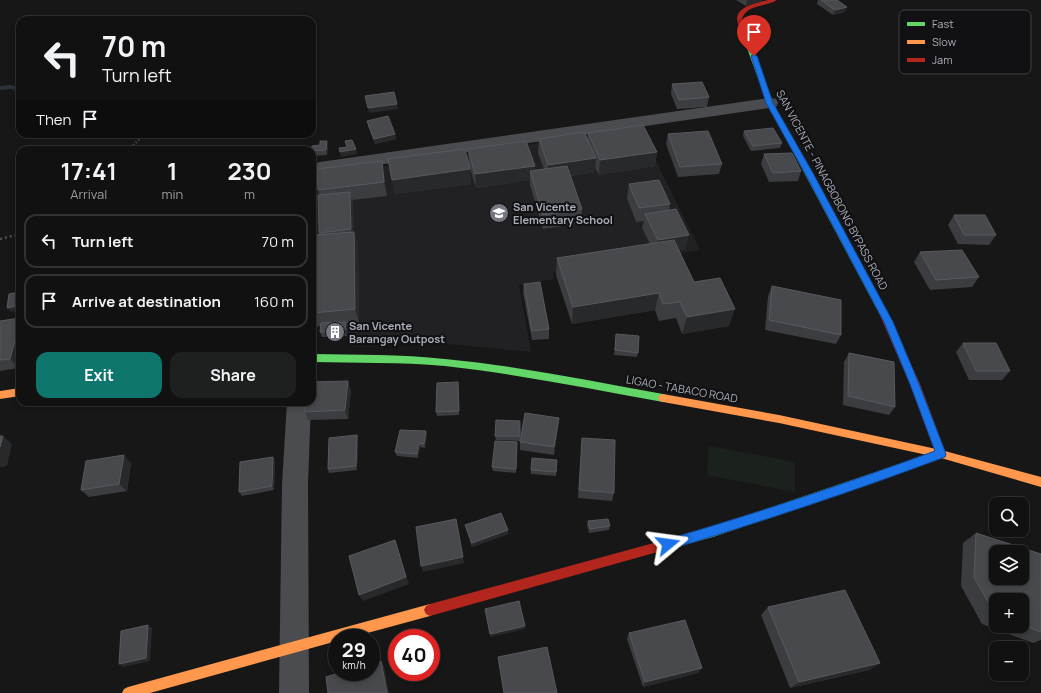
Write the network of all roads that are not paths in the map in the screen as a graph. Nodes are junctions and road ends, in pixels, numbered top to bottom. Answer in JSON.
{"nodes":[{"id":1,"x":774,"y":0,"type":"edge"},
{"id":2,"x":770,"y":103,"type":"junction"},
{"id":3,"x":316,"y":170,"type":"edge"},
{"id":4,"x":316,"y":358,"type":"edge"},
{"id":5,"x":16,"y":393,"type":"edge"},
{"id":6,"x":0,"y":395,"type":"edge"},
{"id":7,"x":299,"y":406,"type":"edge"},
{"id":8,"x":941,"y":454,"type":"junction"},
{"id":9,"x":1041,"y":482,"type":"edge"},
{"id":10,"x":293,"y":648,"type":"junction"},
{"id":11,"x":128,"y":693,"type":"edge"},
{"id":12,"x":294,"y":693,"type":"edge"}],
"edges":[{"from":1,"to":2,"type":"street","name":"SAN VICENTE - PINAGBOBONG BYPASS ROAD"},
{"from":2,"to":3,"type":"street"},
{"from":2,"to":8,"type":"street","name":"SAN VICENTE - PINAGBOBONG BYPASS ROAD"},
{"from":4,"to":8,"type":"street","name":"LIGAO - TABACO ROAD"},
{"from":5,"to":6,"type":"street"},
{"from":7,"to":10,"type":"street"},
{"from":8,"to":9,"type":"street","name":"LIGAO - TABACO ROAD"},
{"from":8,"to":10,"type":"street"},
{"from":10,"to":11,"type":"street"},
{"from":10,"to":12,"type":"street"}]}
